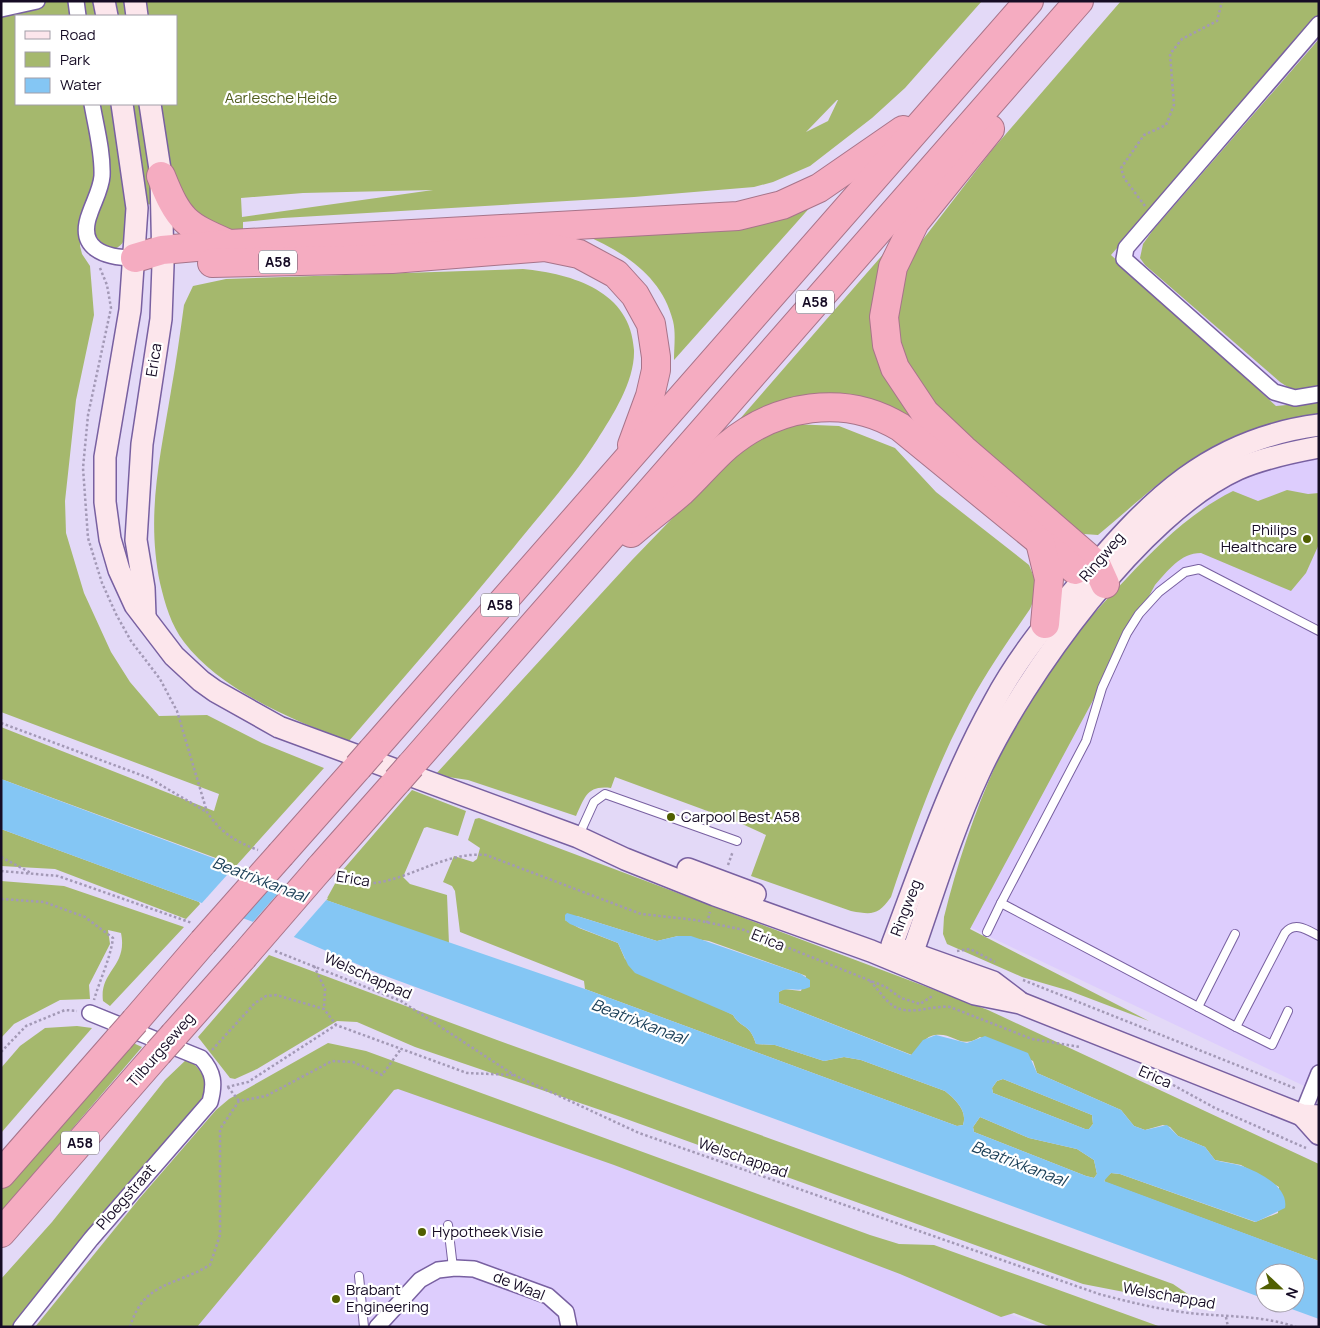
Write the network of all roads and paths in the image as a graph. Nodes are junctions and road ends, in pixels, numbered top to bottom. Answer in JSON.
{"nodes":[{"id":1,"x":37,"y":1,"type":"edge"},
{"id":2,"x":76,"y":1,"type":"edge"},
{"id":3,"x":104,"y":1,"type":"edge"},
{"id":4,"x":135,"y":1,"type":"edge"},
{"id":5,"x":1029,"y":1,"type":"edge"},
{"id":6,"x":1080,"y":1,"type":"edge"},
{"id":7,"x":1222,"y":1,"type":"edge"},
{"id":8,"x":1,"y":9,"type":"edge"},
{"id":9,"x":78,"y":15,"type":"edge"},
{"id":10,"x":106,"y":15,"type":"edge"},
{"id":11,"x":137,"y":15,"type":"edge"},
{"id":12,"x":1060,"y":24,"type":"junction"},
{"id":13,"x":1319,"y":24,"type":"edge"},
{"id":14,"x":92,"y":105,"type":"edge"},
{"id":15,"x":122,"y":105,"type":"edge"},
{"id":16,"x":150,"y":105,"type":"edge"},
{"id":17,"x":937,"y":107,"type":"junction"},
{"id":18,"x":160,"y":176,"type":"junction"},
{"id":19,"x":1153,"y":216,"type":"junction"},
{"id":20,"x":230,"y":244,"type":"junction"},
{"id":21,"x":163,"y":257,"type":"junction"},
{"id":22,"x":135,"y":258,"type":"junction"},
{"id":23,"x":1319,"y":394,"type":"edge"},
{"id":24,"x":1319,"y":425,"type":"edge"},
{"id":25,"x":1319,"y":447,"type":"edge"},
{"id":26,"x":627,"y":458,"type":"junction"},
{"id":27,"x":1040,"y":542,"type":"junction"},
{"id":28,"x":1095,"y":575,"type":"junction"},
{"id":29,"x":571,"y":581,"type":"junction"},
{"id":30,"x":145,"y":616,"type":"junction"},
{"id":31,"x":1045,"y":624,"type":"junction"},
{"id":32,"x":1319,"y":631,"type":"edge"},
{"id":33,"x":1,"y":723,"type":"edge"},
{"id":34,"x":578,"y":837,"type":"junction"},
{"id":35,"x":737,"y":841,"type":"dead end"},
{"id":36,"x":276,"y":850,"type":"junction"},
{"id":37,"x":1,"y":858,"type":"edge"},
{"id":38,"x":327,"y":869,"type":"junction"},
{"id":39,"x":1,"y":871,"type":"edge"},
{"id":40,"x":32,"y":874,"type":"junction"},
{"id":41,"x":1,"y":900,"type":"edge"},
{"id":42,"x":1001,"y":903,"type":"junction"},
{"id":43,"x":174,"y":917,"type":"dead end"},
{"id":44,"x":987,"y":932,"type":"dead end"},
{"id":45,"x":1235,"y":934,"type":"dead end"},
{"id":46,"x":1319,"y":936,"type":"edge"},
{"id":47,"x":280,"y":953,"type":"dead end"},
{"id":48,"x":901,"y":954,"type":"junction"},
{"id":49,"x":989,"y":959,"type":"dead end"},
{"id":50,"x":996,"y":963,"type":"dead end"},
{"id":51,"x":313,"y":964,"type":"junction"},
{"id":52,"x":1017,"y":976,"type":"dead end"},
{"id":53,"x":1198,"y":1007,"type":"junction"},
{"id":54,"x":324,"y":1009,"type":"junction"},
{"id":55,"x":1288,"y":1011,"type":"dead end"},
{"id":56,"x":90,"y":1013,"type":"junction"},
{"id":57,"x":336,"y":1025,"type":"junction"},
{"id":58,"x":1236,"y":1027,"type":"junction"},
{"id":59,"x":1088,"y":1048,"type":"dead end"},
{"id":60,"x":401,"y":1049,"type":"junction"},
{"id":61,"x":1,"y":1052,"type":"edge"},
{"id":62,"x":207,"y":1060,"type":"junction"},
{"id":63,"x":1319,"y":1073,"type":"edge"},
{"id":64,"x":514,"y":1075,"type":"junction"},
{"id":65,"x":1273,"y":1079,"type":"dead end"},
{"id":66,"x":214,"y":1083,"type":"junction"},
{"id":67,"x":1172,"y":1084,"type":"dead end"},
{"id":68,"x":228,"y":1087,"type":"junction"},
{"id":69,"x":239,"y":1101,"type":"junction"},
{"id":70,"x":1310,"y":1116,"type":"edge"},
{"id":71,"x":1316,"y":1142,"type":"edge"},
{"id":72,"x":1,"y":1174,"type":"edge"},
{"id":73,"x":448,"y":1225,"type":"dead end"},
{"id":74,"x":1,"y":1232,"type":"edge"},
{"id":75,"x":453,"y":1268,"type":"junction"},
{"id":76,"x":358,"y":1276,"type":"dead end"},
{"id":77,"x":1226,"y":1317,"type":"junction"},
{"id":78,"x":21,"y":1327,"type":"edge"},
{"id":79,"x":130,"y":1327,"type":"edge"},
{"id":80,"x":364,"y":1327,"type":"edge"},
{"id":81,"x":377,"y":1327,"type":"edge"},
{"id":82,"x":569,"y":1327,"type":"edge"},
{"id":83,"x":1228,"y":1327,"type":"edge"},
{"id":84,"x":1296,"y":1327,"type":"edge"}],
"edges":[{"from":1,"to":8,"type":"street"},
{"from":2,"to":9,"type":"street"},
{"from":3,"to":10,"type":"main road"},
{"from":4,"to":11,"type":"main road"},
{"from":5,"to":17,"type":"highway","number":"A58"},
{"from":6,"to":12,"type":"highway","number":"A58"},
{"from":7,"to":19,"type":"path"},
{"from":12,"to":28,"type":"highway","number":"A58"},
{"from":12,"to":29,"type":"highway","number":"A58"},
{"from":13,"to":19,"type":"street"},
{"from":14,"to":22,"type":"street"},
{"from":15,"to":22,"type":"main road","name":"Erica"},
{"from":16,"to":18,"type":"main road","name":"Erica"},
{"from":17,"to":20,"type":"highway","number":"A58"},
{"from":17,"to":26,"type":"highway","number":"A58"},
{"from":18,"to":20,"type":"highway","number":"A58"},
{"from":18,"to":21,"type":"main road","name":"Erica"},
{"from":19,"to":23,"type":"street"},
{"from":20,"to":21,"type":"highway","number":"A58"},
{"from":21,"to":22,"type":"highway"},
{"from":21,"to":26,"type":"highway","number":"A58"},
{"from":21,"to":30,"type":"main road","name":"Erica"},
{"from":22,"to":30,"type":"main road","name":"Erica"},
{"from":24,"to":28,"type":"main road","name":"Ringweg"},
{"from":25,"to":28,"type":"main road","name":"Ringweg"},
{"from":26,"to":36,"type":"highway","number":"A58"},
{"from":27,"to":28,"type":"highway","number":"A58"},
{"from":27,"to":29,"type":"highway","number":"A58"},
{"from":27,"to":31,"type":"highway"},
{"from":28,"to":31,"type":"main road","name":"Ringweg"},
{"from":28,"to":48,"type":"main road","name":"Ringweg"},
{"from":29,"to":38,"type":"highway","number":"A58"},
{"from":30,"to":34,"type":"main road","name":"Erica"},
{"from":31,"to":48,"type":"main road","name":"Ringweg"},
{"from":32,"to":42,"type":"lane"},
{"from":33,"to":36,"type":"path"},
{"from":34,"to":35,"type":"lane"},
{"from":34,"to":48,"type":"main road","name":"Erica"},
{"from":36,"to":72,"type":"highway","number":"A58","bridge":true},
{"from":37,"to":40,"type":"path"},
{"from":38,"to":59,"type":"path","name":"Erica"},
{"from":38,"to":74,"type":"highway","name":"Tilburgseweg","number":"A58","bridge":true},
{"from":39,"to":40,"type":"path"},
{"from":40,"to":43,"type":"path"},
{"from":41,"to":56,"type":"path"},
{"from":42,"to":44,"type":"lane"},
{"from":42,"to":53,"type":"lane"},
{"from":45,"to":53,"type":"lane"},
{"from":46,"to":58,"type":"lane"},
{"from":47,"to":51,"type":"path","name":"Welschappad"},
{"from":48,"to":70,"type":"main road","name":"Erica"},
{"from":49,"to":50,"type":"path"},
{"from":51,"to":54,"type":"path"},
{"from":51,"to":64,"type":"path","name":"Welschappad"},
{"from":52,"to":65,"type":"path"},
{"from":53,"to":58,"type":"lane"},
{"from":54,"to":57,"type":"path"},
{"from":54,"to":62,"type":"path"},
{"from":55,"to":58,"type":"lane"},
{"from":56,"to":61,"type":"path"},
{"from":56,"to":62,"type":"street"},
{"from":57,"to":60,"type":"path"},
{"from":57,"to":68,"type":"path"},
{"from":60,"to":64,"type":"path"},
{"from":60,"to":69,"type":"path"},
{"from":62,"to":66,"type":"street"},
{"from":63,"to":70,"type":"street"},
{"from":64,"to":77,"type":"path","name":"Welschappad"},
{"from":66,"to":68,"type":"path"},
{"from":66,"to":78,"type":"street","name":"Ploegstraat"},
{"from":67,"to":71,"type":"path","name":"Erica"},
{"from":68,"to":69,"type":"path"},
{"from":69,"to":79,"type":"path"},
{"from":70,"to":71,"type":"main road","name":"Erica"},
{"from":73,"to":75,"type":"lane"},
{"from":75,"to":81,"type":"street","name":"de Waal"},
{"from":75,"to":82,"type":"street","name":"de Waal"},
{"from":76,"to":80,"type":"lane"},
{"from":77,"to":83,"type":"path","name":"Welschappad"},
{"from":77,"to":84,"type":"path","name":"Welschappad"}]}
